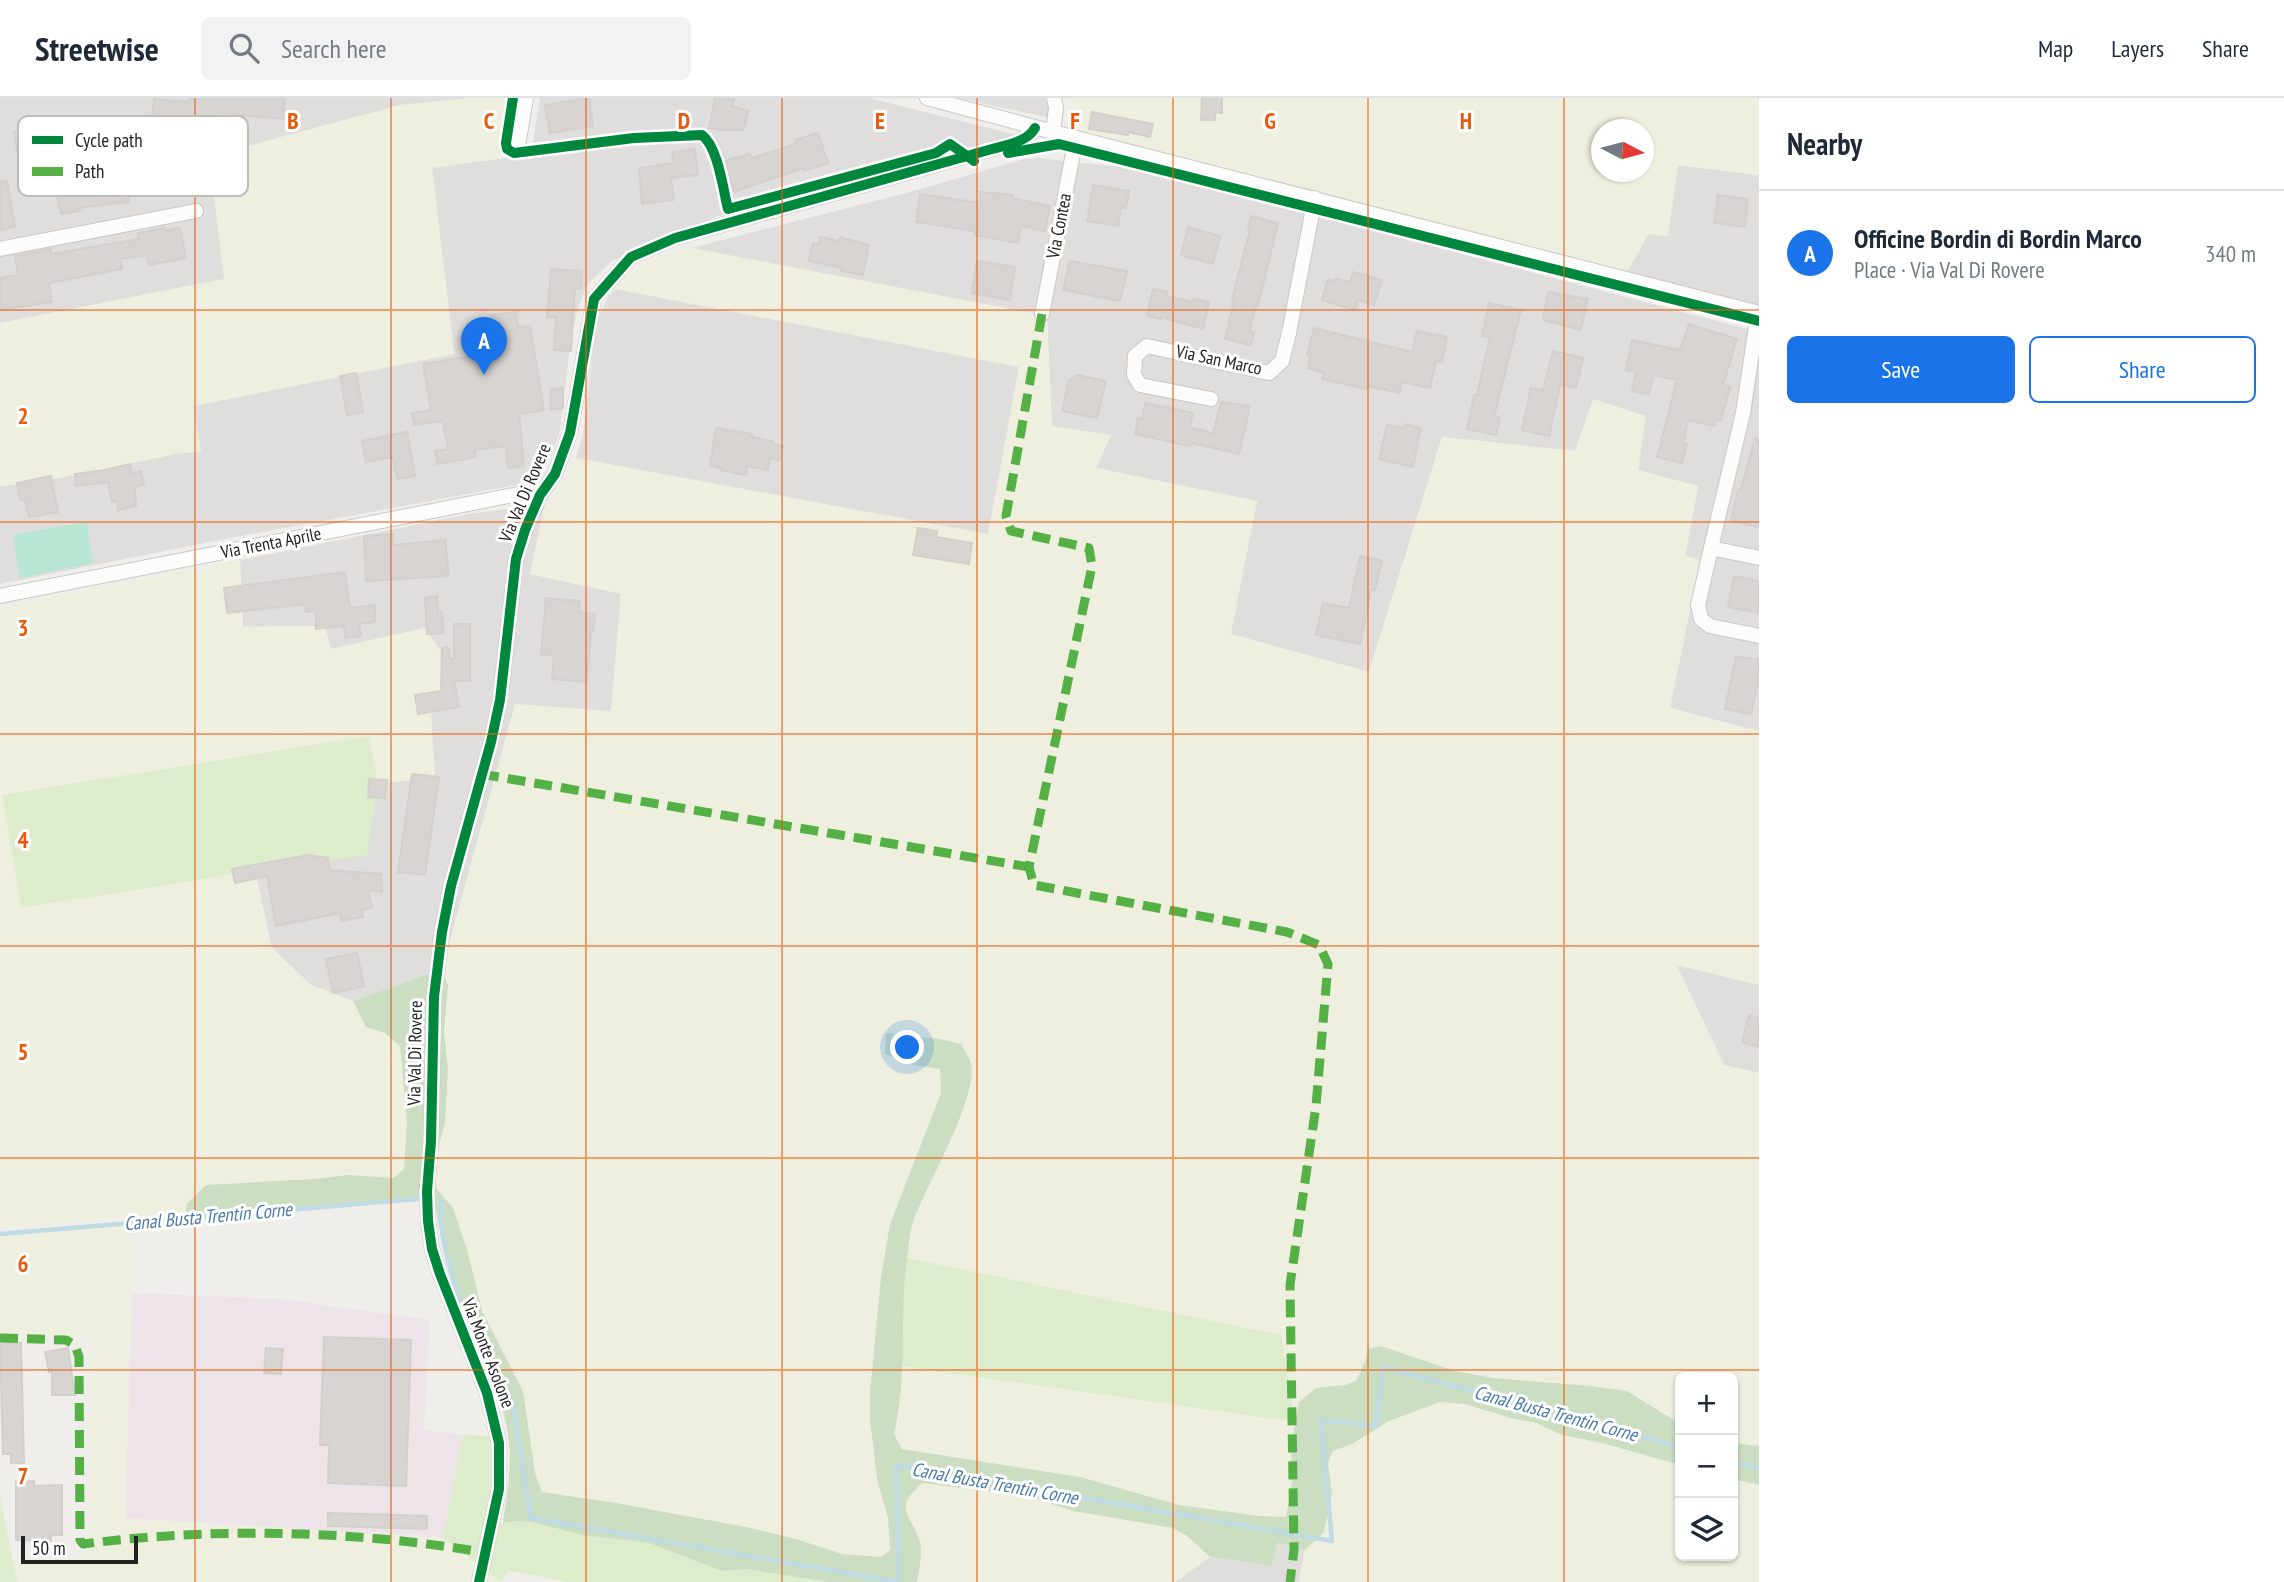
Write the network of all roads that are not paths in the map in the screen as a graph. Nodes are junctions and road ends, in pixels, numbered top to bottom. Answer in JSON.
{"nodes":[{"id":1,"x":526,"y":98,"type":"edge"},
{"id":2,"x":927,"y":98,"type":"edge"},
{"id":3,"x":1054,"y":98,"type":"edge"},
{"id":4,"x":1035,"y":128,"type":"junction"},
{"id":5,"x":1053,"y":132,"type":"junction"},
{"id":6,"x":1076,"y":138,"type":"junction"},
{"id":7,"x":519,"y":141,"type":"dead end"},
{"id":8,"x":1315,"y":198,"type":"junction"},
{"id":9,"x":196,"y":211,"type":"dead end"},
{"id":10,"x":0,"y":249,"type":"edge"},
{"id":11,"x":1758,"y":313,"type":"edge"},
{"id":12,"x":1042,"y":314,"type":"dead end"},
{"id":13,"x":1211,"y":400,"type":"dead end"},
{"id":14,"x":540,"y":495,"type":"junction"},
{"id":15,"x":1711,"y":548,"type":"junction"},
{"id":16,"x":1759,"y":558,"type":"edge"},
{"id":17,"x":0,"y":596,"type":"edge"},
{"id":18,"x":1759,"y":636,"type":"edge"},
{"id":19,"x":428,"y":1220,"type":"joint"},
{"id":20,"x":479,"y":1582,"type":"edge"}],
"edges":[{"from":1,"to":7,"type":"street"},
{"from":2,"to":4,"type":"street"},
{"from":3,"to":5,"type":"street"},
{"from":4,"to":5,"type":"street"},
{"from":4,"to":14,"type":"street","name":"Via Val Di Rovere"},
{"from":5,"to":6,"type":"street"},
{"from":6,"to":8,"type":"street"},
{"from":6,"to":12,"type":"street","name":"Via Contea"},
{"from":8,"to":11,"type":"street"},
{"from":8,"to":13,"type":"street","name":"Via San Marco"},
{"from":9,"to":10,"type":"street"},
{"from":11,"to":15,"type":"street"},
{"from":14,"to":17,"type":"street","name":"Via Trenta Aprile"},
{"from":14,"to":19,"type":"street","name":"Via Val Di Rovere"},
{"from":15,"to":16,"type":"street"},
{"from":15,"to":18,"type":"street"},
{"from":19,"to":20,"type":"street","name":"Via Monte Asolone"}]}
